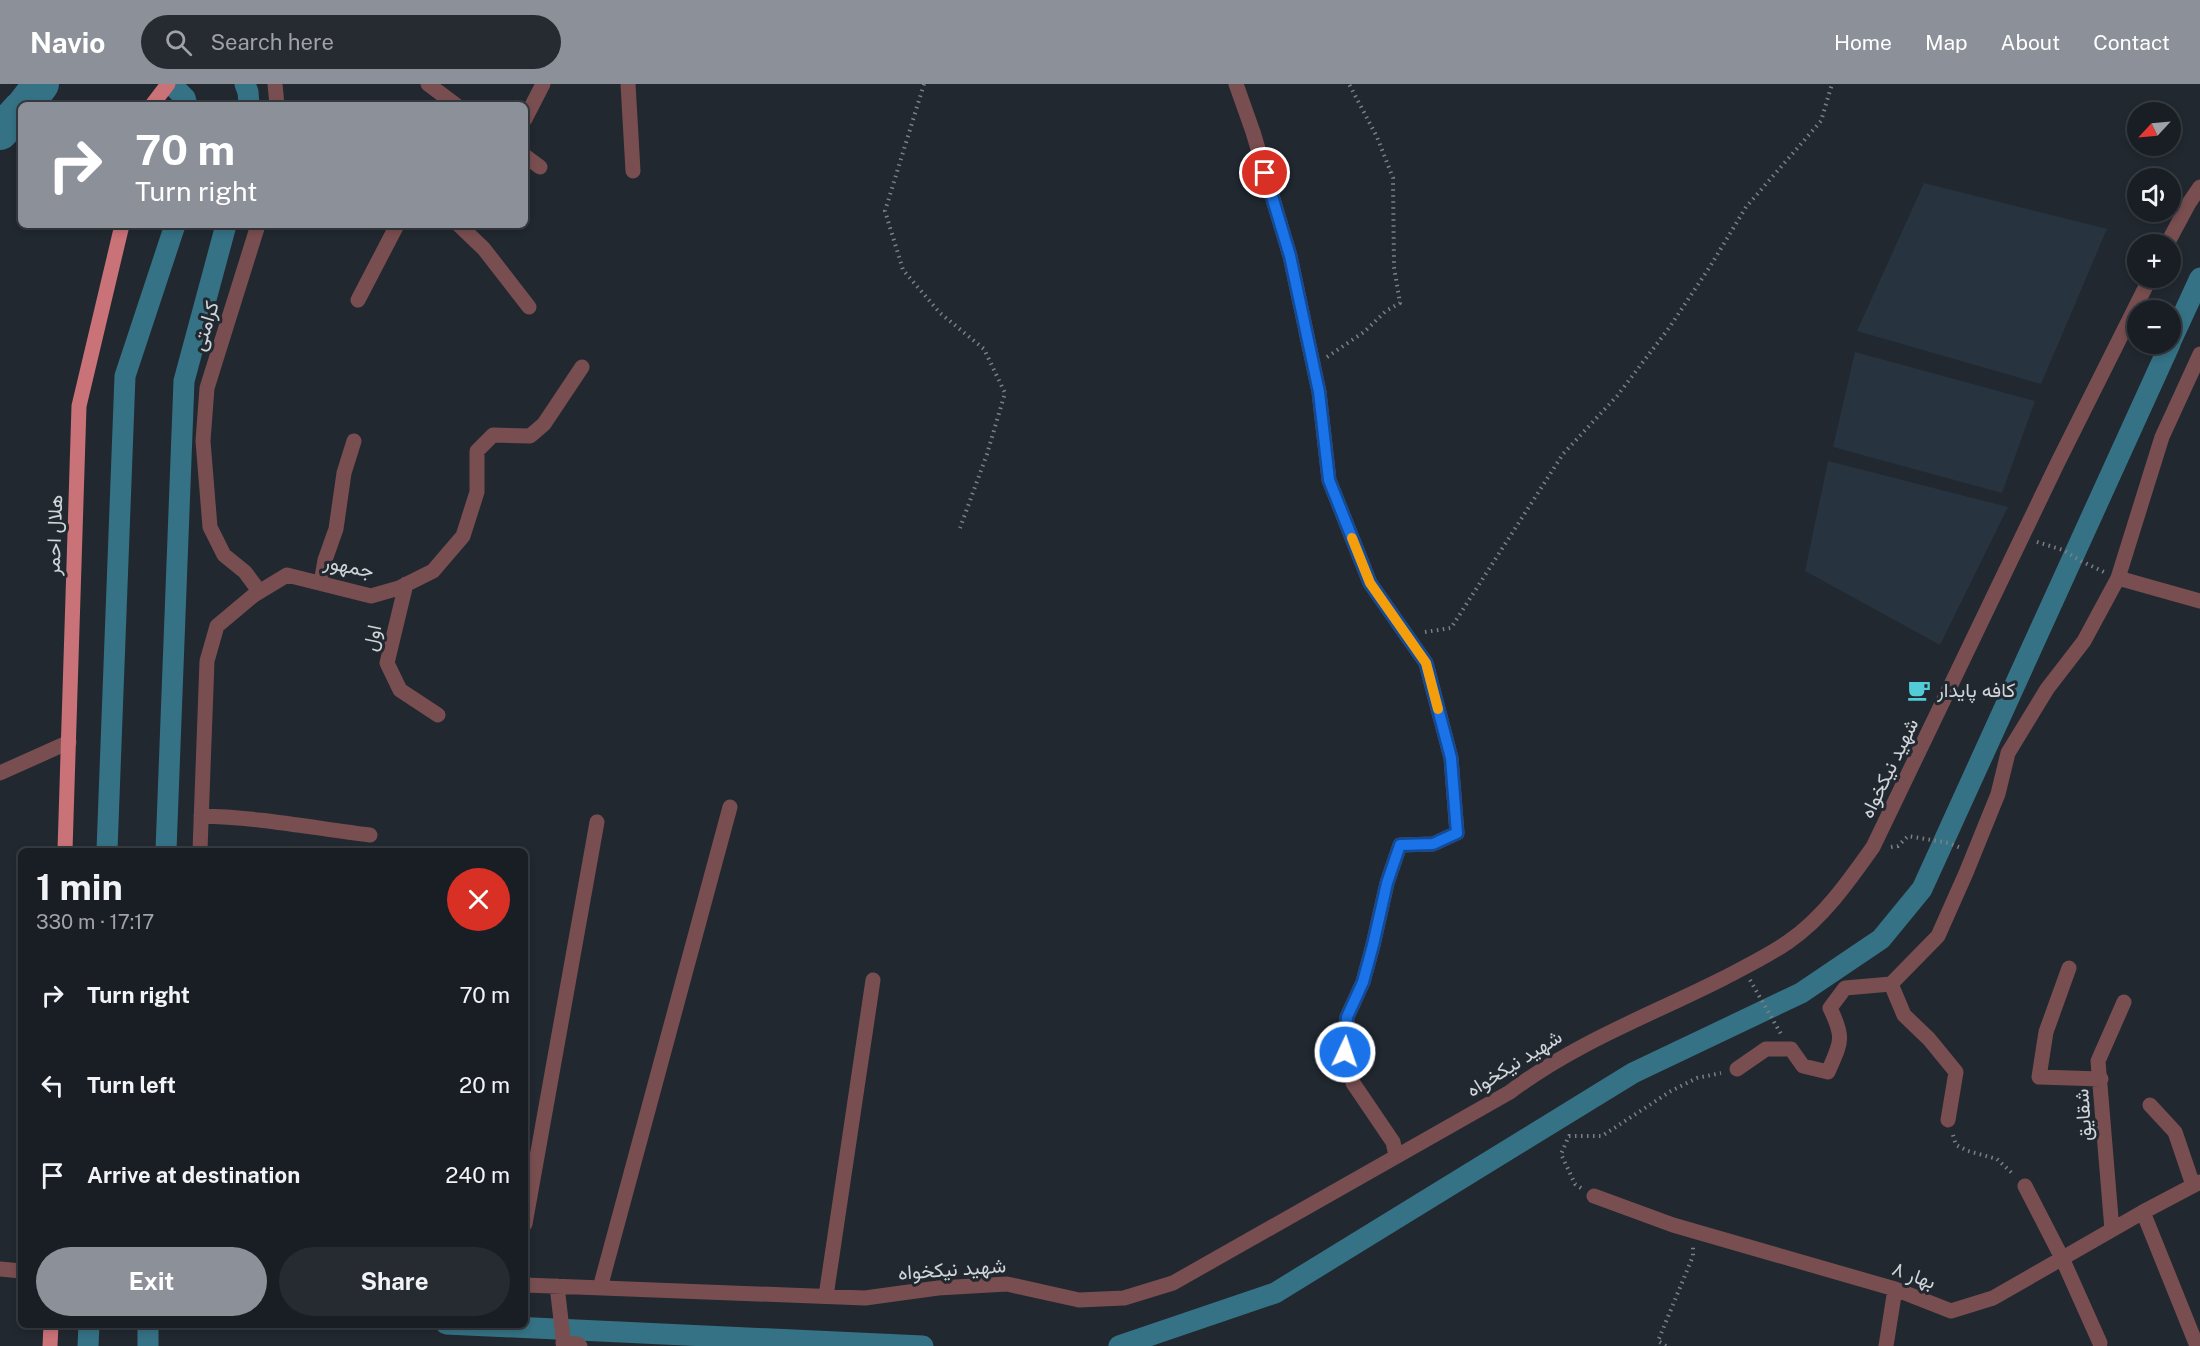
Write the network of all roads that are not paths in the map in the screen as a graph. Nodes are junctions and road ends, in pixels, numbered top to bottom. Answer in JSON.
{"nodes":[{"id":1,"x":275,"y":84,"type":"edge"},
{"id":2,"x":428,"y":84,"type":"edge"},
{"id":3,"x":543,"y":84,"type":"edge"},
{"id":4,"x":628,"y":84,"type":"edge"},
{"id":5,"x":1236,"y":84,"type":"edge"},
{"id":6,"x":277,"y":102,"type":"edge"},
{"id":7,"x":452,"y":102,"type":"edge"},
{"id":8,"x":528,"y":113,"type":"edge"},
{"id":9,"x":528,"y":158,"type":"edge"},
{"id":10,"x":540,"y":167,"type":"dead end"},
{"id":11,"x":633,"y":171,"type":"dead end"},
{"id":12,"x":2200,"y":187,"type":"edge"},
{"id":13,"x":121,"y":228,"type":"edge"},
{"id":14,"x":257,"y":228,"type":"edge"},
{"id":15,"x":395,"y":228,"type":"edge"},
{"id":16,"x":462,"y":228,"type":"edge"},
{"id":17,"x":2173,"y":234,"type":"edge"},
{"id":18,"x":2145,"y":288,"type":"edge"},
{"id":19,"x":358,"y":300,"type":"dead end"},
{"id":20,"x":529,"y":307,"type":"dead end"},
{"id":21,"x":2200,"y":354,"type":"edge"},
{"id":22,"x":582,"y":367,"type":"dead end"},
{"id":23,"x":354,"y":441,"type":"dead end"},
{"id":24,"x":2118,"y":578,"type":"junction"},
{"id":25,"x":321,"y":583,"type":"junction"},
{"id":26,"x":406,"y":585,"type":"junction"},
{"id":27,"x":260,"y":591,"type":"junction"},
{"id":28,"x":2200,"y":602,"type":"edge"},
{"id":29,"x":438,"y":715,"type":"dead end"},
{"id":30,"x":69,"y":742,"type":"junction"},
{"id":31,"x":1,"y":774,"type":"edge"},
{"id":32,"x":730,"y":807,"type":"dead end"},
{"id":33,"x":201,"y":816,"type":"junction"},
{"id":34,"x":597,"y":822,"type":"dead end"},
{"id":35,"x":370,"y":835,"type":"dead end"},
{"id":36,"x":65,"y":848,"type":"edge"},
{"id":37,"x":200,"y":848,"type":"edge"},
{"id":38,"x":2069,"y":968,"type":"dead end"},
{"id":39,"x":873,"y":980,"type":"dead end"},
{"id":40,"x":1891,"y":984,"type":"junction"},
{"id":41,"x":2124,"y":1002,"type":"dead end"},
{"id":42,"x":1737,"y":1069,"type":"road end"},
{"id":43,"x":2101,"y":1079,"type":"junction"},
{"id":44,"x":2150,"y":1106,"type":"dead end"},
{"id":45,"x":1948,"y":1120,"type":"road end"},
{"id":46,"x":1396,"y":1156,"type":"junction"},
{"id":47,"x":2197,"y":1184,"type":"edge"},
{"id":48,"x":2025,"y":1186,"type":"road end"},
{"id":49,"x":1594,"y":1196,"type":"road end"},
{"id":50,"x":528,"y":1207,"type":"edge"},
{"id":51,"x":2143,"y":1212,"type":"junction"},
{"id":52,"x":2112,"y":1230,"type":"junction"},
{"id":53,"x":2062,"y":1258,"type":"junction"},
{"id":54,"x":0,"y":1269,"type":"edge"},
{"id":55,"x":18,"y":1271,"type":"edge"},
{"id":56,"x":528,"y":1285,"type":"edge"},
{"id":57,"x":556,"y":1287,"type":"junction"},
{"id":58,"x":600,"y":1288,"type":"junction"},
{"id":59,"x":1895,"y":1289,"type":"junction"},
{"id":60,"x":826,"y":1296,"type":"junction"},
{"id":61,"x":51,"y":1328,"type":"edge"},
{"id":62,"x":562,"y":1337,"type":"edge"},
{"id":63,"x":2100,"y":1343,"type":"dead end"},
{"id":64,"x":50,"y":1346,"type":"edge"},
{"id":65,"x":580,"y":1346,"type":"edge"},
{"id":66,"x":1886,"y":1346,"type":"edge"},
{"id":67,"x":2197,"y":1346,"type":"edge"}],
"edges":[{"from":1,"to":6,"type":"street"},
{"from":2,"to":7,"type":"street"},
{"from":3,"to":8,"type":"street"},
{"from":4,"to":11,"type":"street"},
{"from":5,"to":46,"type":"street"},
{"from":9,"to":10,"type":"street"},
{"from":12,"to":17,"type":"street"},
{"from":13,"to":30,"type":"main road","name":"هلال احمر"},
{"from":14,"to":27,"type":"street","name":"کرامتی"},
{"from":15,"to":19,"type":"street"},
{"from":16,"to":20,"type":"street"},
{"from":18,"to":46,"type":"street","name":"شهید نیکخواه"},
{"from":21,"to":24,"type":"street"},
{"from":22,"to":26,"type":"street","name":"جمهور"},
{"from":23,"to":25,"type":"street"},
{"from":24,"to":28,"type":"street"},
{"from":24,"to":40,"type":"street"},
{"from":25,"to":26,"type":"street","name":"جمهور"},
{"from":25,"to":27,"type":"street","name":"جمهور"},
{"from":26,"to":29,"type":"street","name":"اول"},
{"from":27,"to":33,"type":"street","name":"جمهور"},
{"from":30,"to":31,"type":"street"},
{"from":30,"to":36,"type":"main road","name":"هلال احمر"},
{"from":32,"to":58,"type":"street"},
{"from":33,"to":35,"type":"street"},
{"from":33,"to":37,"type":"street","name":"جمهور"},
{"from":34,"to":50,"type":"street"},
{"from":38,"to":43,"type":"street"},
{"from":39,"to":60,"type":"street"},
{"from":40,"to":42,"type":"street"},
{"from":40,"to":45,"type":"street"},
{"from":41,"to":43,"type":"street","name":"شقایق"},
{"from":43,"to":52,"type":"street","name":"شقایق"},
{"from":44,"to":47,"type":"street"},
{"from":46,"to":60,"type":"street","name":"شهید نیکخواه"},
{"from":47,"to":51,"type":"street","name":"بهار ۸"},
{"from":48,"to":53,"type":"street"},
{"from":49,"to":59,"type":"street","name":"بهار ۸"},
{"from":51,"to":52,"type":"street","name":"بهار ۸"},
{"from":51,"to":67,"type":"street"},
{"from":52,"to":53,"type":"street","name":"بهار ۸"},
{"from":53,"to":59,"type":"street","name":"بهار ۸"},
{"from":53,"to":63,"type":"street"},
{"from":54,"to":55,"type":"street"},
{"from":56,"to":57,"type":"street","name":"شهید نیکخواه"},
{"from":57,"to":58,"type":"street","name":"شهید نیکخواه"},
{"from":57,"to":62,"type":"street"},
{"from":58,"to":60,"type":"street","name":"شهید نیکخواه"},
{"from":59,"to":66,"type":"street"},
{"from":61,"to":64,"type":"main road"},
{"from":62,"to":65,"type":"street"}]}
